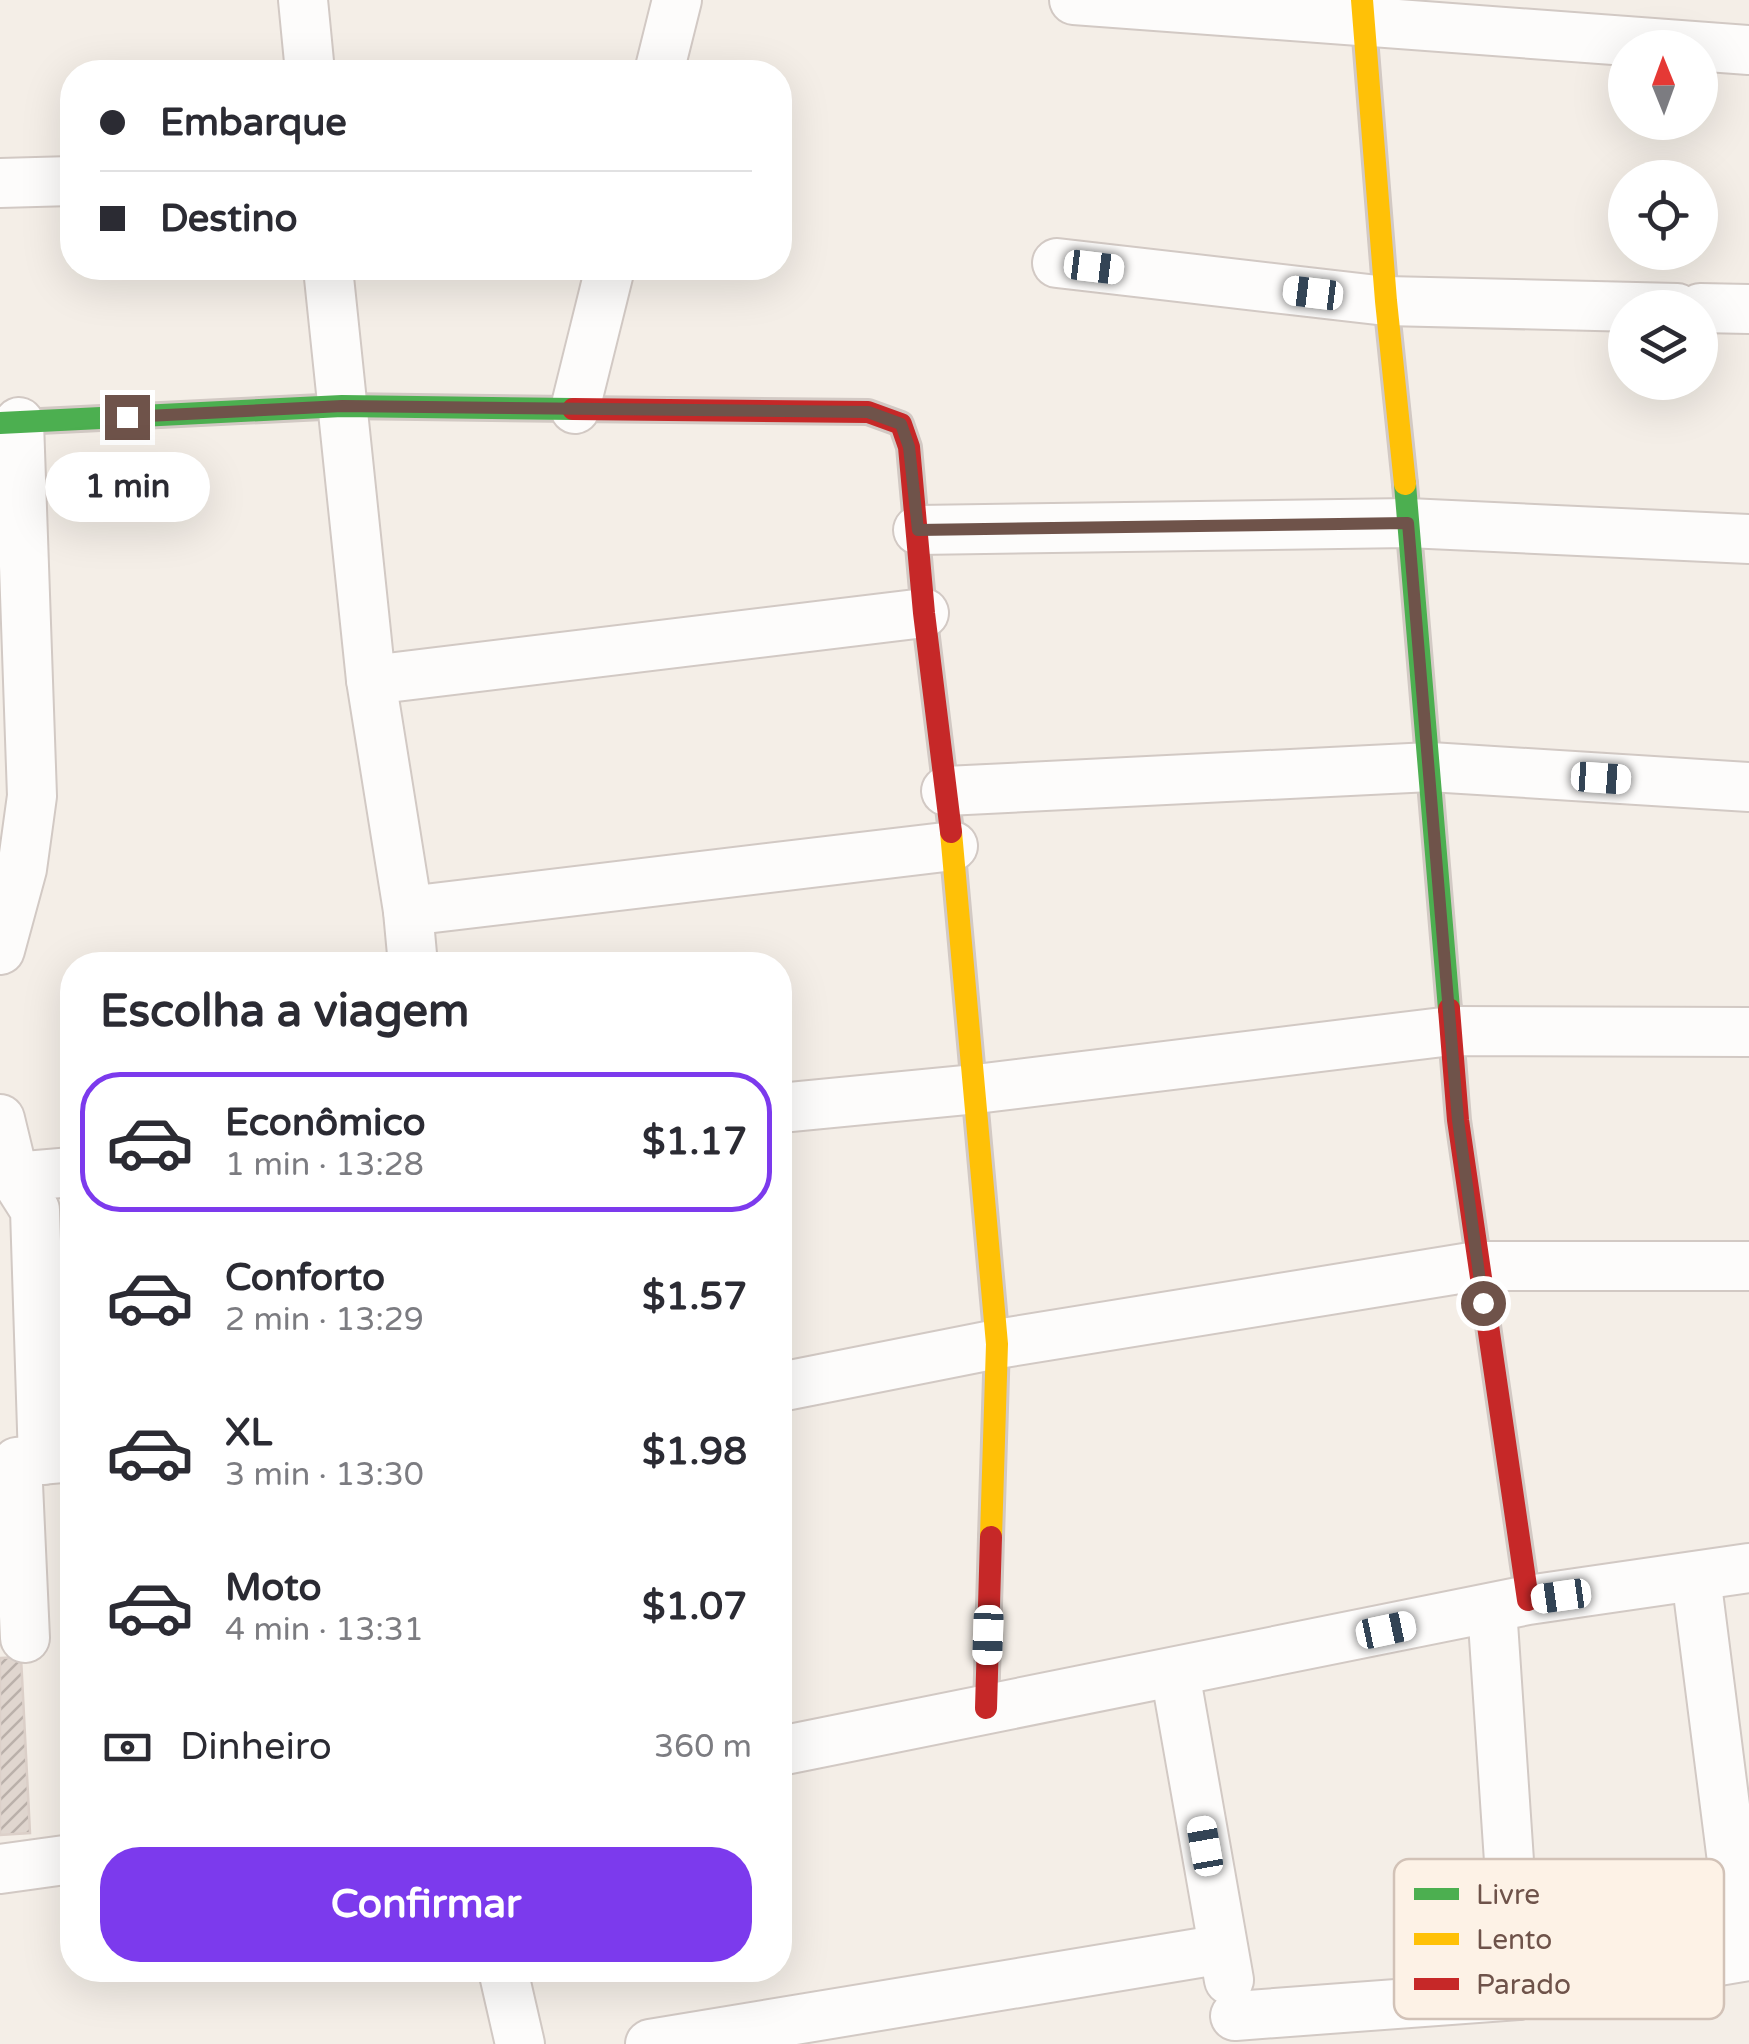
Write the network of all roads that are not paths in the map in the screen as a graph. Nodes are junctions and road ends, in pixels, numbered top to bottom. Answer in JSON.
{"nodes":[{"id":1,"x":303,"y":0,"type":"edge"},
{"id":2,"x":677,"y":0,"type":"edge"},
{"id":3,"x":1074,"y":0,"type":"edge"},
{"id":4,"x":1363,"y":11,"type":"edge"},
{"id":5,"x":1749,"y":50,"type":"edge"},
{"id":6,"x":309,"y":60,"type":"edge"},
{"id":7,"x":662,"y":60,"type":"edge"},
{"id":8,"x":60,"y":181,"type":"edge"},
{"id":9,"x":0,"y":183,"type":"edge"},
{"id":10,"x":1057,"y":263,"type":"dead end"},
{"id":11,"x":329,"y":280,"type":"edge"},
{"id":12,"x":607,"y":280,"type":"edge"},
{"id":13,"x":1386,"y":301,"type":"junction"},
{"id":14,"x":1608,"y":306,"type":"edge"},
{"id":15,"x":1718,"y":308,"type":"edge"},
{"id":16,"x":1749,"y":309,"type":"edge"},
{"id":17,"x":342,"y":406,"type":"junction"},
{"id":18,"x":575,"y":408,"type":"junction"},
{"id":19,"x":10,"y":423,"type":"edge"},
{"id":20,"x":1408,"y":523,"type":"junction"},
{"id":21,"x":918,"y":530,"type":"junction"},
{"id":22,"x":1749,"y":539,"type":"edge"},
{"id":23,"x":924,"y":614,"type":"junction"},
{"id":24,"x":371,"y":680,"type":"junction"},
{"id":25,"x":1430,"y":766,"type":"junction"},
{"id":26,"x":1749,"y":788,"type":"edge"},
{"id":27,"x":946,"y":791,"type":"junction"},
{"id":28,"x":953,"y":846,"type":"junction"},
{"id":29,"x":408,"y":911,"type":"junction"},
{"id":30,"x":0,"y":950,"type":"edge"},
{"id":31,"x":413,"y":952,"type":"edge"},
{"id":32,"x":1451,"y":1032,"type":"junction"},
{"id":33,"x":1749,"y":1032,"type":"edge"},
{"id":34,"x":976,"y":1089,"type":"junction"},
{"id":35,"x":792,"y":1107,"type":"edge"},
{"id":36,"x":0,"y":1119,"type":"edge"},
{"id":37,"x":60,"y":1173,"type":"edge"},
{"id":38,"x":14,"y":1177,"type":"junction"},
{"id":39,"x":1477,"y":1266,"type":"junction"},
{"id":40,"x":1749,"y":1266,"type":"edge"},
{"id":41,"x":997,"y":1344,"type":"junction"},
{"id":42,"x":792,"y":1385,"type":"edge"},
{"id":43,"x":58,"y":1459,"type":"edge"},
{"id":44,"x":1749,"y":1568,"type":"edge"},
{"id":45,"x":1696,"y":1577,"type":"junction"},
{"id":46,"x":1510,"y":1604,"type":"junction"},
{"id":47,"x":25,"y":1638,"type":"dead end"},
{"id":48,"x":1175,"y":1673,"type":"junction"},
{"id":49,"x":986,"y":1708,"type":"junction"},
{"id":50,"x":792,"y":1748,"type":"edge"},
{"id":51,"x":1515,"y":1859,"type":"edge"},
{"id":52,"x":1740,"y":1859,"type":"edge"},
{"id":53,"x":60,"y":1861,"type":"edge"},
{"id":54,"x":0,"y":1869,"type":"edge"},
{"id":55,"x":1223,"y":1949,"type":"junction"},
{"id":56,"x":1749,"y":1954,"type":"edge"},
{"id":57,"x":1724,"y":1958,"type":"edge"},
{"id":58,"x":505,"y":1982,"type":"edge"},
{"id":59,"x":1394,"y":2010,"type":"edge"},
{"id":60,"x":1238,"y":2030,"type":"edge"},
{"id":61,"x":520,"y":2044,"type":"edge"},
{"id":62,"x":650,"y":2044,"type":"edge"}],
"edges":[{"from":1,"to":6,"type":"street"},
{"from":2,"to":7,"type":"street"},
{"from":3,"to":4,"type":"street"},
{"from":4,"to":5,"type":"street"},
{"from":4,"to":13,"type":"street"},
{"from":8,"to":9,"type":"street"},
{"from":10,"to":13,"type":"street"},
{"from":11,"to":17,"type":"street"},
{"from":12,"to":18,"type":"street"},
{"from":13,"to":14,"type":"street"},
{"from":13,"to":20,"type":"street"},
{"from":15,"to":16,"type":"street"},
{"from":17,"to":18,"type":"street"},
{"from":17,"to":19,"type":"street"},
{"from":17,"to":24,"type":"street"},
{"from":18,"to":21,"type":"street"},
{"from":19,"to":30,"type":"street"},
{"from":20,"to":21,"type":"street"},
{"from":20,"to":22,"type":"street"},
{"from":20,"to":25,"type":"street"},
{"from":21,"to":23,"type":"street"},
{"from":23,"to":24,"type":"street"},
{"from":23,"to":27,"type":"street"},
{"from":24,"to":29,"type":"street"},
{"from":25,"to":26,"type":"street"},
{"from":25,"to":27,"type":"street"},
{"from":25,"to":32,"type":"street"},
{"from":27,"to":28,"type":"street"},
{"from":28,"to":29,"type":"street"},
{"from":28,"to":34,"type":"street"},
{"from":29,"to":31,"type":"street"},
{"from":32,"to":33,"type":"street"},
{"from":32,"to":34,"type":"street"},
{"from":32,"to":39,"type":"street"},
{"from":34,"to":35,"type":"street"},
{"from":34,"to":41,"type":"street"},
{"from":36,"to":38,"type":"street"},
{"from":37,"to":38,"type":"street"},
{"from":38,"to":43,"type":"street"},
{"from":39,"to":40,"type":"street"},
{"from":39,"to":41,"type":"street"},
{"from":39,"to":46,"type":"street"},
{"from":41,"to":42,"type":"street"},
{"from":41,"to":49,"type":"street"},
{"from":43,"to":47,"type":"street"},
{"from":44,"to":45,"type":"street"},
{"from":45,"to":46,"type":"street"},
{"from":45,"to":52,"type":"street"},
{"from":46,"to":48,"type":"street"},
{"from":46,"to":51,"type":"street"},
{"from":48,"to":49,"type":"street"},
{"from":48,"to":55,"type":"street"},
{"from":49,"to":50,"type":"street"},
{"from":52,"to":56,"type":"street"},
{"from":53,"to":54,"type":"street"},
{"from":55,"to":60,"type":"street"},
{"from":55,"to":62,"type":"street"},
{"from":56,"to":57,"type":"street"},
{"from":58,"to":61,"type":"street"},
{"from":59,"to":60,"type":"street"}]}
